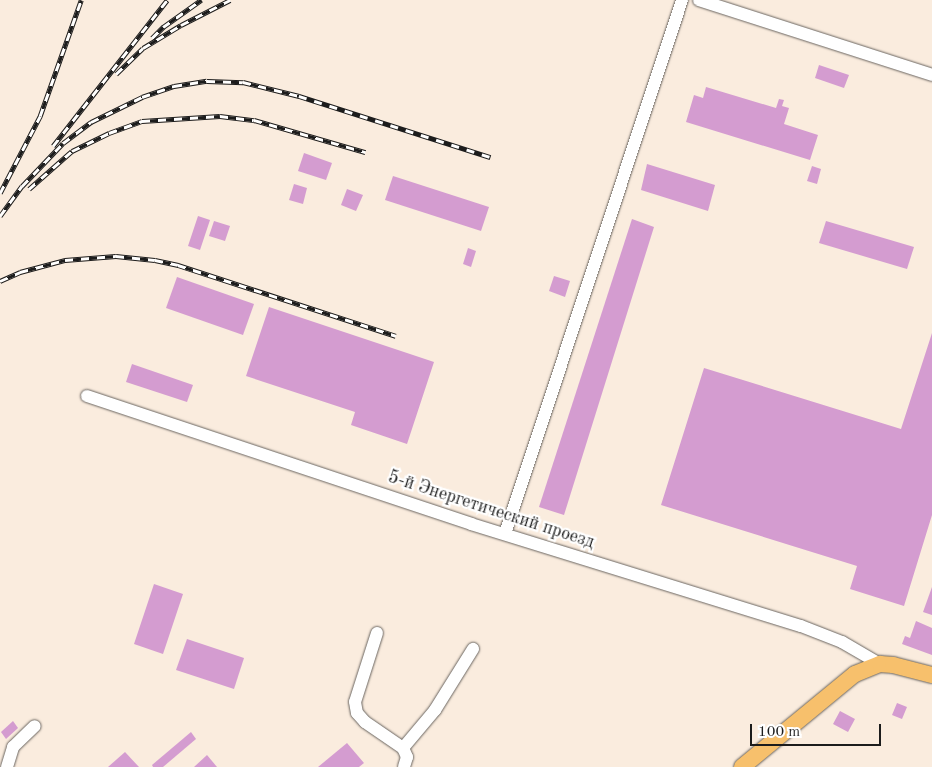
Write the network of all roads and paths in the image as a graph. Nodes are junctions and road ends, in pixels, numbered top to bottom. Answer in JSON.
{"nodes":[{"id":1,"x":682,"y":0,"type":"edge"},
{"id":2,"x":699,"y":0,"type":"edge"},
{"id":3,"x":932,"y":75,"type":"edge"},
{"id":4,"x":87,"y":396,"type":"dead end"},
{"id":5,"x":505,"y":534,"type":"junction"},
{"id":6,"x":376,"y":633,"type":"dead end"},
{"id":7,"x":473,"y":649,"type":"dead end"},
{"id":8,"x":880,"y":664,"type":"junction"},
{"id":9,"x":932,"y":675,"type":"edge"},
{"id":10,"x":35,"y":726,"type":"dead end"},
{"id":11,"x":403,"y":748,"type":"junction"},
{"id":12,"x":7,"y":767,"type":"edge"},
{"id":13,"x":404,"y":767,"type":"edge"},
{"id":14,"x":742,"y":767,"type":"edge"}],
"edges":[{"from":1,"to":5,"type":"street"},
{"from":2,"to":3,"type":"street"},
{"from":4,"to":5,"type":"street","name":"5-й Энергетический проезд"},
{"from":5,"to":8,"type":"street","name":"5-й Энергетический проезд"},
{"from":6,"to":11,"type":"street"},
{"from":7,"to":11,"type":"street"},
{"from":8,"to":9,"type":"main road"},
{"from":8,"to":14,"type":"main road"},
{"from":10,"to":12,"type":"street"},
{"from":11,"to":13,"type":"street"}]}
